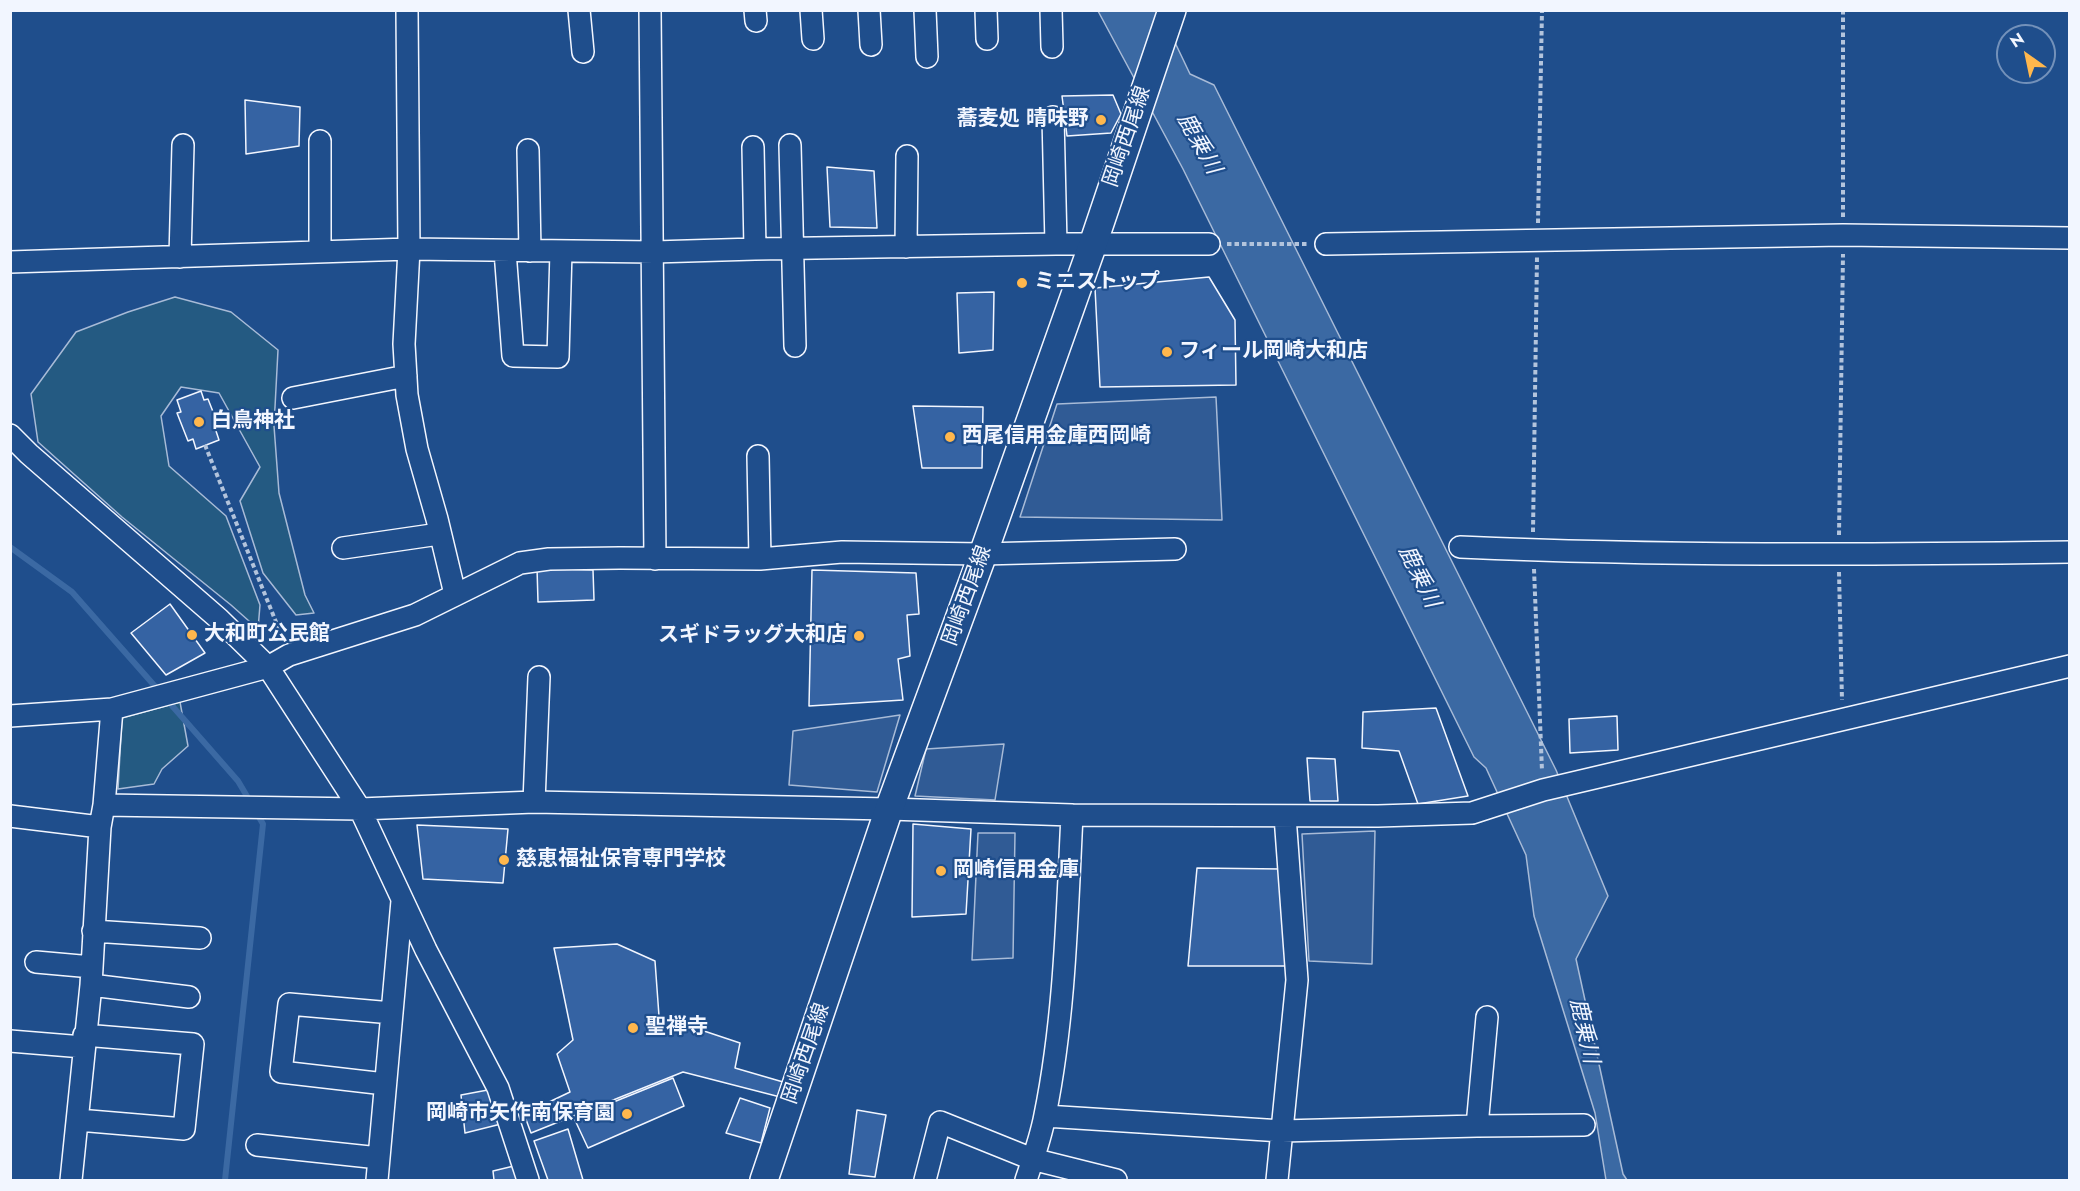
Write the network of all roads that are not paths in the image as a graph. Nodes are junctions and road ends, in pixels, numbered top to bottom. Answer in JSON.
{"nodes":[{"id":1,"x":407,"y":10,"type":"edge"},
{"id":2,"x":579,"y":10,"type":"edge"},
{"id":3,"x":650,"y":10,"type":"edge"},
{"id":4,"x":811,"y":10,"type":"edge"},
{"id":5,"x":868,"y":10,"type":"edge"},
{"id":6,"x":925,"y":10,"type":"edge"},
{"id":7,"x":986,"y":10,"type":"edge"},
{"id":8,"x":1051,"y":10,"type":"edge"},
{"id":9,"x":1171,"y":11,"type":"edge"},
{"id":10,"x":813,"y":39,"type":"dead end"},
{"id":11,"x":987,"y":39,"type":"dead end"},
{"id":12,"x":871,"y":45,"type":"dead end"},
{"id":13,"x":1052,"y":47,"type":"dead end"},
{"id":14,"x":583,"y":52,"type":"dead end"},
{"id":15,"x":927,"y":57,"type":"dead end"},
{"id":16,"x":1053,"y":117,"type":"dead end"},
{"id":17,"x":320,"y":141,"type":"dead end"},
{"id":18,"x":183,"y":145,"type":"dead end"},
{"id":19,"x":790,"y":145,"type":"dead end"},
{"id":20,"x":753,"y":147,"type":"dead end"},
{"id":21,"x":528,"y":150,"type":"dead end"},
{"id":22,"x":907,"y":156,"type":"dead end"},
{"id":23,"x":2070,"y":238,"type":"edge"},
{"id":24,"x":1056,"y":244,"type":"junction"},
{"id":25,"x":1093,"y":244,"type":"junction"},
{"id":26,"x":1209,"y":244,"type":"road end"},
{"id":27,"x":1326,"y":244,"type":"road end"},
{"id":28,"x":906,"y":247,"type":"junction"},
{"id":29,"x":409,"y":249,"type":"junction"},
{"id":30,"x":755,"y":249,"type":"junction"},
{"id":31,"x":791,"y":249,"type":"junction"},
{"id":32,"x":505,"y":251,"type":"junction"},
{"id":33,"x":530,"y":251,"type":"junction"},
{"id":34,"x":561,"y":251,"type":"junction"},
{"id":35,"x":320,"y":252,"type":"junction"},
{"id":36,"x":654,"y":252,"type":"junction"},
{"id":37,"x":180,"y":257,"type":"junction"},
{"id":38,"x":10,"y":262,"type":"edge"},
{"id":39,"x":795,"y":346,"type":"dead end"},
{"id":40,"x":406,"y":376,"type":"junction"},
{"id":41,"x":293,"y":398,"type":"dead end"},
{"id":42,"x":10,"y":435,"type":"edge"},
{"id":43,"x":758,"y":456,"type":"dead end"},
{"id":44,"x":439,"y":534,"type":"junction"},
{"id":45,"x":1460,"y":547,"type":"dead end"},
{"id":46,"x":343,"y":548,"type":"dead end"},
{"id":47,"x":1175,"y":549,"type":"dead end"},
{"id":48,"x":2070,"y":552,"type":"edge"},
{"id":49,"x":983,"y":554,"type":"junction"},
{"id":50,"x":655,"y":559,"type":"junction"},
{"id":51,"x":760,"y":559,"type":"junction"},
{"id":52,"x":455,"y":594,"type":"junction"},
{"id":53,"x":2070,"y":666,"type":"edge"},
{"id":54,"x":268,"y":667,"type":"junction"},
{"id":55,"x":539,"y":677,"type":"dead end"},
{"id":56,"x":112,"y":709,"type":"junction"},
{"id":57,"x":10,"y":717,"type":"edge"},
{"id":58,"x":534,"y":802,"type":"junction"},
{"id":59,"x":104,"y":805,"type":"junction"},
{"id":60,"x":360,"y":809,"type":"junction"},
{"id":61,"x":889,"y":809,"type":"junction"},
{"id":62,"x":1072,"y":815,"type":"junction"},
{"id":63,"x":10,"y":816,"type":"edge"},
{"id":64,"x":1285,"y":816,"type":"junction"},
{"id":65,"x":100,"y":827,"type":"junction"},
{"id":66,"x":402,"y":901,"type":"junction"},
{"id":67,"x":93,"y":931,"type":"junction"},
{"id":68,"x":200,"y":938,"type":"dead end"},
{"id":69,"x":36,"y":962,"type":"dead end"},
{"id":70,"x":91,"y":976,"type":"junction"},
{"id":71,"x":189,"y":997,"type":"dead end"},
{"id":72,"x":392,"y":1013,"type":"junction"},
{"id":73,"x":1487,"y":1017,"type":"dead end"},
{"id":74,"x":10,"y":1041,"type":"edge"},
{"id":75,"x":84,"y":1041,"type":"junction"},
{"id":76,"x":385,"y":1084,"type":"junction"},
{"id":77,"x":1045,"y":1116,"type":"junction"},
{"id":78,"x":78,"y":1120,"type":"junction"},
{"id":79,"x":1584,"y":1125,"type":"dead end"},
{"id":80,"x":1477,"y":1126,"type":"junction"},
{"id":81,"x":1282,"y":1131,"type":"junction"},
{"id":82,"x":257,"y":1145,"type":"dead end"},
{"id":83,"x":379,"y":1158,"type":"junction"},
{"id":84,"x":1032,"y":1159,"type":"junction"},
{"id":85,"x":72,"y":1180,"type":"edge"},
{"id":86,"x":377,"y":1180,"type":"edge"},
{"id":87,"x":528,"y":1180,"type":"edge"},
{"id":88,"x":764,"y":1180,"type":"edge"},
{"id":89,"x":925,"y":1180,"type":"edge"},
{"id":90,"x":1026,"y":1180,"type":"edge"},
{"id":91,"x":1116,"y":1180,"type":"edge"},
{"id":92,"x":1277,"y":1180,"type":"edge"}],
"edges":[{"from":1,"to":29,"type":"street"},
{"from":2,"to":14,"type":"street"},
{"from":3,"to":36,"type":"street"},
{"from":4,"to":10,"type":"street"},
{"from":5,"to":12,"type":"street"},
{"from":6,"to":15,"type":"street"},
{"from":7,"to":11,"type":"street"},
{"from":8,"to":13,"type":"street"},
{"from":9,"to":25,"type":"main road","name":"岡崎西尾線"},
{"from":16,"to":24,"type":"street"},
{"from":17,"to":35,"type":"street"},
{"from":18,"to":37,"type":"street"},
{"from":19,"to":31,"type":"street"},
{"from":20,"to":30,"type":"street"},
{"from":21,"to":33,"type":"street"},
{"from":22,"to":28,"type":"street"},
{"from":23,"to":27,"type":"street"},
{"from":24,"to":25,"type":"street"},
{"from":24,"to":28,"type":"street"},
{"from":25,"to":26,"type":"street"},
{"from":25,"to":49,"type":"main road","name":"岡崎西尾線"},
{"from":28,"to":31,"type":"street"},
{"from":29,"to":32,"type":"street"},
{"from":29,"to":35,"type":"street"},
{"from":29,"to":40,"type":"street"},
{"from":30,"to":31,"type":"street"},
{"from":30,"to":36,"type":"street"},
{"from":31,"to":39,"type":"street"},
{"from":32,"to":33,"type":"street"},
{"from":32,"to":34,"type":"street"},
{"from":33,"to":34,"type":"street"},
{"from":34,"to":36,"type":"street"},
{"from":35,"to":37,"type":"street"},
{"from":36,"to":50,"type":"street"},
{"from":37,"to":38,"type":"street"},
{"from":40,"to":41,"type":"street"},
{"from":40,"to":44,"type":"street"},
{"from":42,"to":54,"type":"street"},
{"from":43,"to":51,"type":"street"},
{"from":44,"to":46,"type":"street"},
{"from":44,"to":52,"type":"street"},
{"from":45,"to":48,"type":"street"},
{"from":47,"to":49,"type":"street"},
{"from":49,"to":51,"type":"street"},
{"from":49,"to":61,"type":"main road","name":"岡崎西尾線"},
{"from":50,"to":51,"type":"street"},
{"from":50,"to":52,"type":"street"},
{"from":52,"to":54,"type":"street"},
{"from":53,"to":64,"type":"street"},
{"from":54,"to":56,"type":"street"},
{"from":54,"to":60,"type":"street"},
{"from":55,"to":58,"type":"street"},
{"from":56,"to":57,"type":"street"},
{"from":56,"to":59,"type":"street"},
{"from":58,"to":60,"type":"street"},
{"from":58,"to":61,"type":"street"},
{"from":59,"to":60,"type":"street"},
{"from":59,"to":65,"type":"street"},
{"from":60,"to":66,"type":"street"},
{"from":61,"to":62,"type":"street"},
{"from":61,"to":88,"type":"main road","name":"岡崎西尾線"},
{"from":62,"to":64,"type":"street"},
{"from":62,"to":77,"type":"street"},
{"from":63,"to":65,"type":"street"},
{"from":64,"to":81,"type":"street"},
{"from":65,"to":67,"type":"street"},
{"from":66,"to":72,"type":"street"},
{"from":66,"to":87,"type":"street"},
{"from":67,"to":68,"type":"street"},
{"from":67,"to":70,"type":"street"},
{"from":69,"to":70,"type":"street"},
{"from":70,"to":71,"type":"street"},
{"from":70,"to":75,"type":"street"},
{"from":72,"to":76,"type":"street"},
{"from":72,"to":76,"type":"street"},
{"from":73,"to":80,"type":"street"},
{"from":74,"to":75,"type":"street"},
{"from":75,"to":78,"type":"street"},
{"from":75,"to":78,"type":"street"},
{"from":76,"to":83,"type":"street"},
{"from":77,"to":81,"type":"street"},
{"from":77,"to":84,"type":"street"},
{"from":78,"to":85,"type":"street"},
{"from":79,"to":80,"type":"street"},
{"from":80,"to":81,"type":"street"},
{"from":81,"to":92,"type":"street"},
{"from":82,"to":83,"type":"street"},
{"from":83,"to":86,"type":"street"},
{"from":84,"to":89,"type":"street"},
{"from":84,"to":90,"type":"street"},
{"from":84,"to":91,"type":"street"}]}
